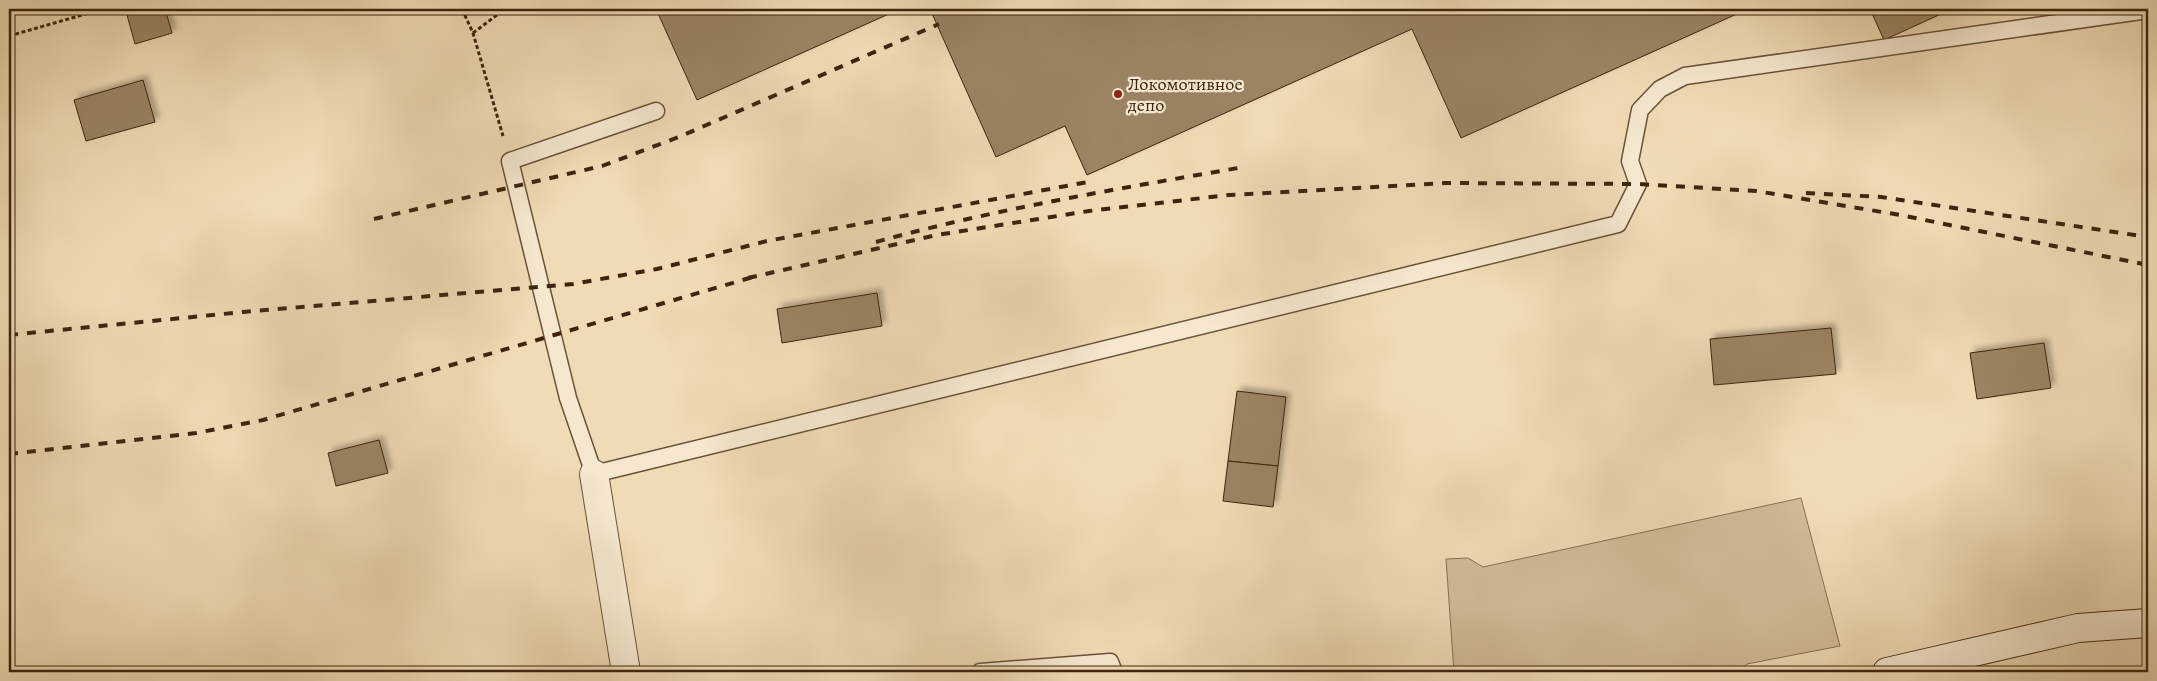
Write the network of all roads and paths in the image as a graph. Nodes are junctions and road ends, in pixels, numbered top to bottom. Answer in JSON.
{"nodes":[{"id":1,"x":103,"y":9,"type":"edge"},
{"id":2,"x":462,"y":9,"type":"edge"},
{"id":3,"x":505,"y":9,"type":"edge"},
{"id":4,"x":2148,"y":10,"type":"edge"},
{"id":5,"x":473,"y":33,"type":"junction"},
{"id":6,"x":9,"y":36,"type":"edge"},
{"id":7,"x":656,"y":111,"type":"dead end"},
{"id":8,"x":510,"y":161,"type":"junction"},
{"id":9,"x":594,"y":474,"type":"junction"},
{"id":10,"x":2148,"y":623,"type":"edge"},
{"id":11,"x":626,"y":672,"type":"edge"},
{"id":12,"x":980,"y":672,"type":"edge"},
{"id":13,"x":1114,"y":672,"type":"edge"},
{"id":14,"x":1887,"y":672,"type":"edge"}],
"edges":[{"from":1,"to":6,"type":"path"},
{"from":2,"to":5,"type":"path"},
{"from":3,"to":5,"type":"path"},
{"from":4,"to":9,"type":"lane"},
{"from":5,"to":8,"type":"path"},
{"from":7,"to":8,"type":"lane"},
{"from":8,"to":9,"type":"lane"},
{"from":9,"to":11,"type":"street"},
{"from":10,"to":14,"type":"street"},
{"from":12,"to":13,"type":"lane"}]}
